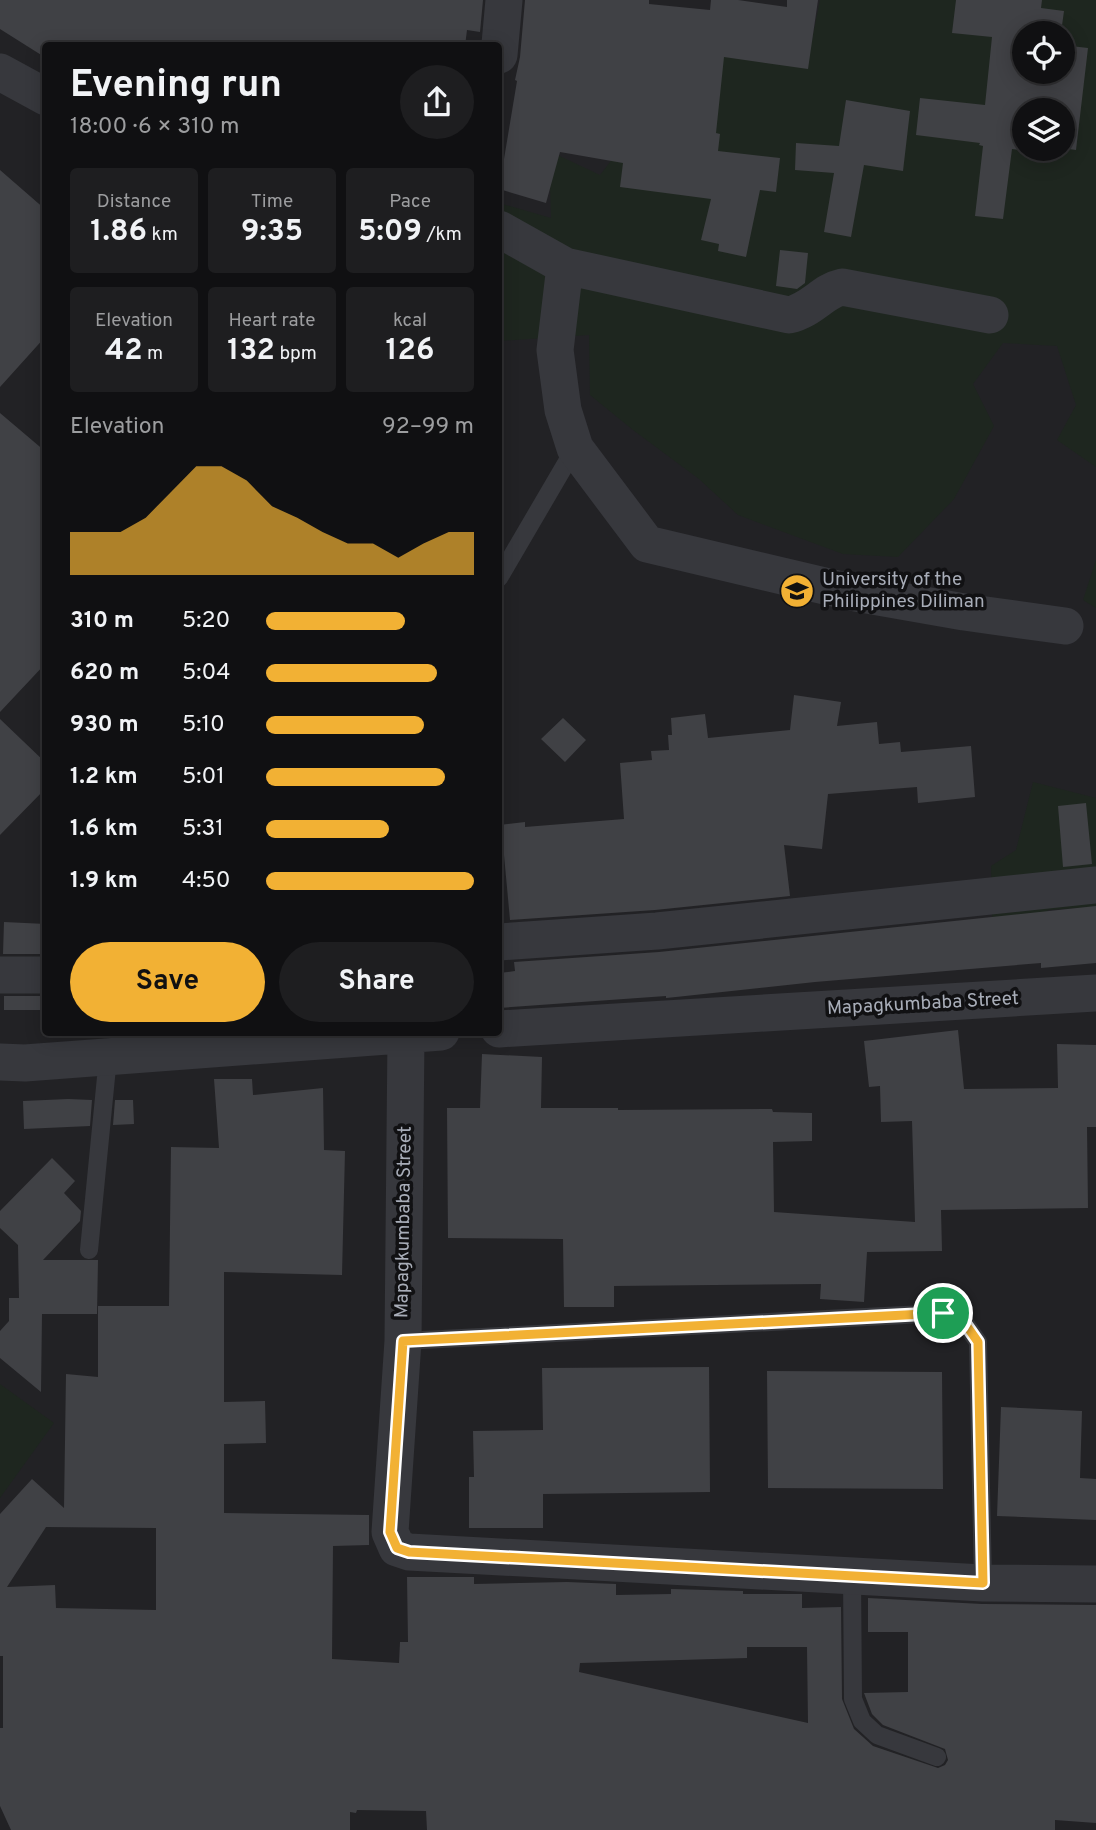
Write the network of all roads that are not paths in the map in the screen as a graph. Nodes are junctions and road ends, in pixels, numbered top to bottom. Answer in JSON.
{"nodes":[{"id":1,"x":504,"y":0,"type":"edge"},
{"id":2,"x":500,"y":42,"type":"edge"},
{"id":3,"x":0,"y":72,"type":"edge"},
{"id":4,"x":42,"y":95,"type":"edge"},
{"id":5,"x":502,"y":231,"type":"edge"},
{"id":6,"x":565,"y":266,"type":"junction"},
{"id":7,"x":990,"y":315,"type":"dead end"},
{"id":8,"x":575,"y":448,"type":"junction"},
{"id":9,"x":502,"y":573,"type":"edge"},
{"id":10,"x":1065,"y":626,"type":"dead end"},
{"id":11,"x":1096,"y":885,"type":"edge"},
{"id":12,"x":502,"y":942,"type":"edge"},
{"id":13,"x":0,"y":975,"type":"edge"},
{"id":14,"x":42,"y":975,"type":"edge"},
{"id":15,"x":1096,"y":993,"type":"edge"},
{"id":16,"x":502,"y":1029,"type":"edge"},
{"id":17,"x":396,"y":1036,"type":"edge"},
{"id":18,"x":423,"y":1036,"type":"edge"},
{"id":19,"x":108,"y":1057,"type":"junction"},
{"id":20,"x":0,"y":1062,"type":"edge"},
{"id":21,"x":89,"y":1250,"type":"dead end"},
{"id":22,"x":403,"y":1341,"type":"junction"},
{"id":23,"x":852,"y":1575,"type":"junction"},
{"id":24,"x":983,"y":1583,"type":"junction"},
{"id":25,"x":1096,"y":1584,"type":"edge"},
{"id":26,"x":937,"y":1757,"type":"dead end"}],
"edges":[{"from":1,"to":2,"type":"street"},
{"from":3,"to":4,"type":"street"},
{"from":5,"to":6,"type":"street"},
{"from":6,"to":7,"type":"street"},
{"from":6,"to":8,"type":"street"},
{"from":8,"to":9,"type":"lane"},
{"from":8,"to":10,"type":"street"},
{"from":11,"to":12,"type":"street"},
{"from":13,"to":14,"type":"street"},
{"from":15,"to":16,"type":"street","name":"Mapagkumbaba Street"},
{"from":17,"to":19,"type":"street","name":"Mapagkumbaba Street"},
{"from":18,"to":22,"type":"street","name":"Mapagkumbaba Street"},
{"from":19,"to":20,"type":"street","name":"Mapagkumbaba Street"},
{"from":19,"to":21,"type":"lane"},
{"from":22,"to":23,"type":"street","name":"Mapagkumbaba Street"},
{"from":22,"to":24,"type":"lane"},
{"from":23,"to":24,"type":"street","name":"Mapagkumbaba Street"},
{"from":23,"to":26,"type":"lane"},
{"from":24,"to":25,"type":"street","name":"Mapagkumbaba Street"}]}
